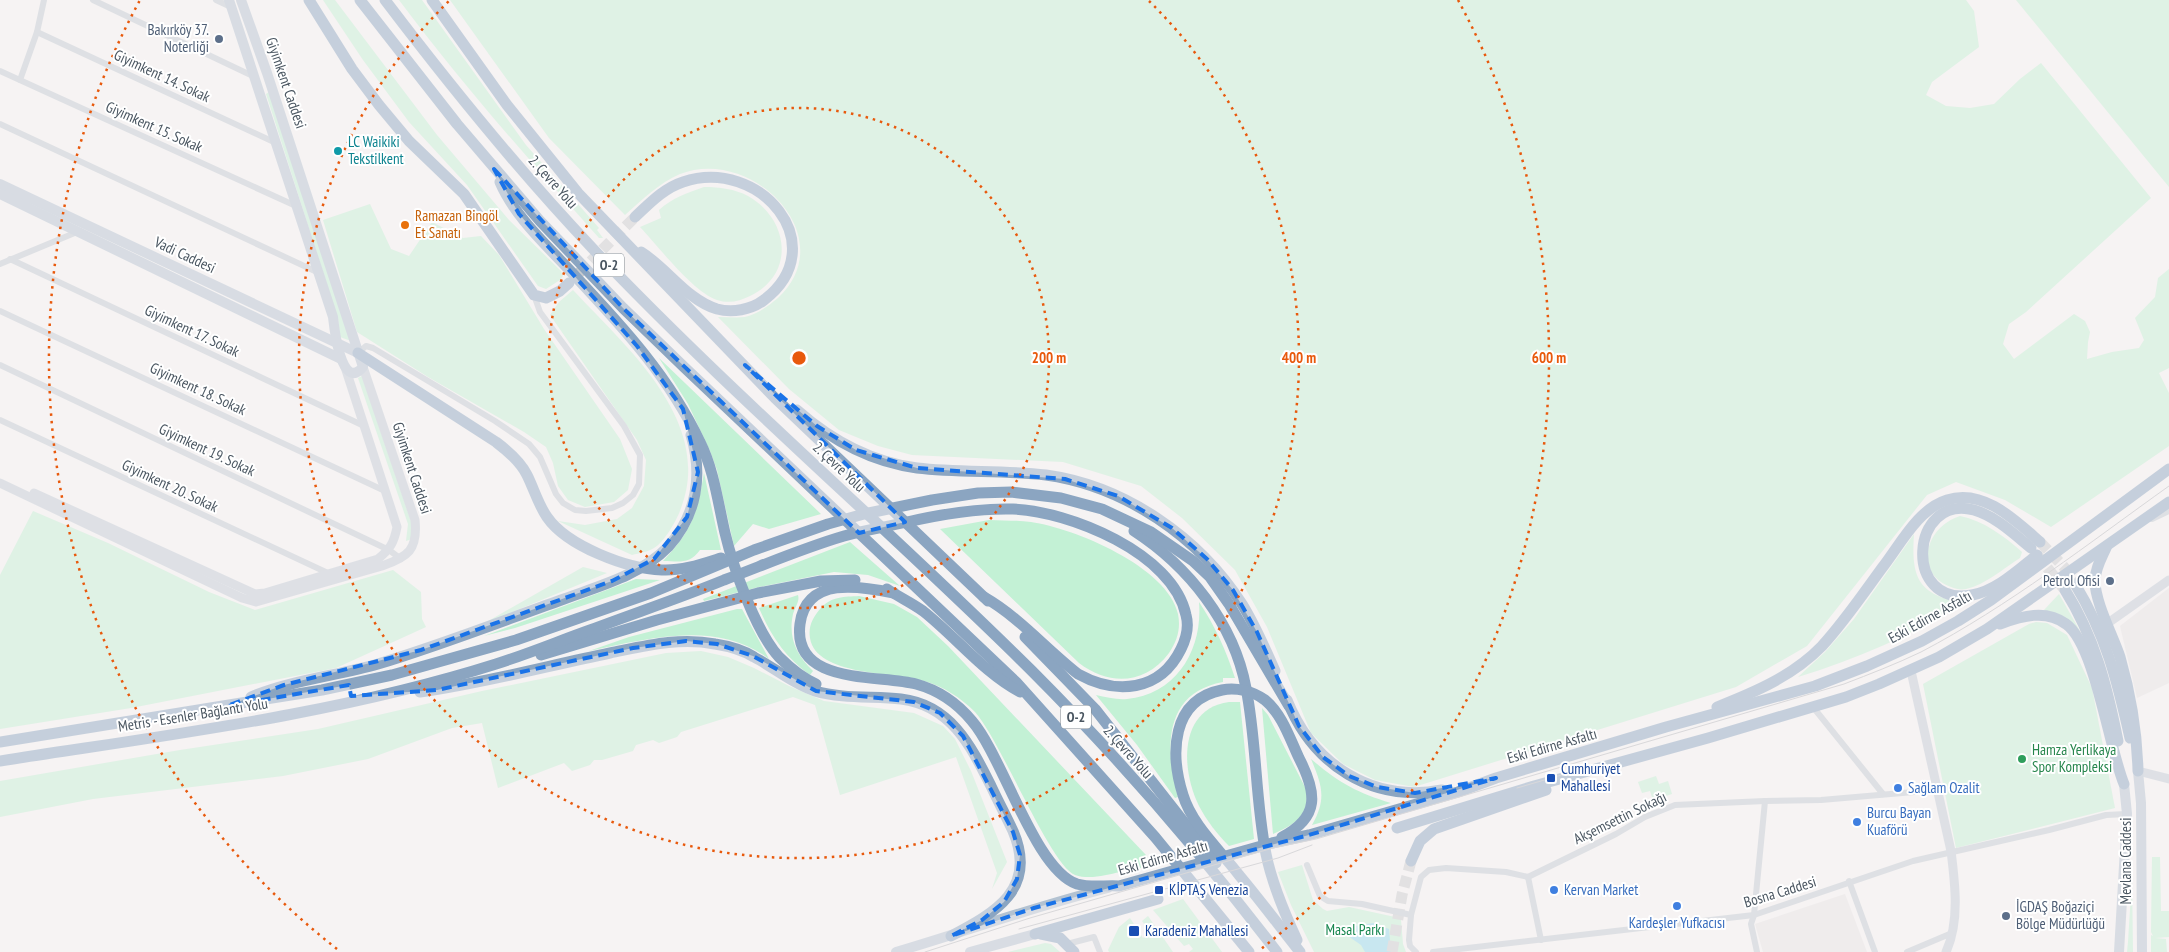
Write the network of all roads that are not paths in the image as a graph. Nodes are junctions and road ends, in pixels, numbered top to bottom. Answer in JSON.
{"nodes":[{"id":1,"x":44,"y":0,"type":"edge"},
{"id":2,"x":93,"y":0,"type":"edge"},
{"id":3,"x":216,"y":0,"type":"edge"},
{"id":4,"x":241,"y":0,"type":"edge"},
{"id":5,"x":309,"y":0,"type":"edge"},
{"id":6,"x":360,"y":0,"type":"edge"},
{"id":7,"x":385,"y":0,"type":"edge"},
{"id":8,"x":432,"y":0,"type":"edge"},
{"id":9,"x":230,"y":4,"type":"edge"},
{"id":10,"x":37,"y":32,"type":"junction"},
{"id":11,"x":0,"y":71,"type":"edge"},
{"id":12,"x":267,"y":73,"type":"junction"},
{"id":13,"x":255,"y":77,"type":"junction"},
{"id":14,"x":20,"y":80,"type":"junction"},
{"id":15,"x":271,"y":86,"type":"junction"},
{"id":16,"x":260,"y":90,"type":"junction"},
{"id":17,"x":0,"y":124,"type":"edge"},
{"id":18,"x":276,"y":144,"type":"junction"},
{"id":19,"x":494,"y":169,"type":"junction"},
{"id":20,"x":0,"y":184,"type":"edge"},
{"id":21,"x":0,"y":194,"type":"edge"},
{"id":22,"x":298,"y":206,"type":"junction"},
{"id":23,"x":635,"y":218,"type":"tunnel mouth"},
{"id":24,"x":77,"y":232,"type":"junction"},
{"id":25,"x":627,"y":244,"type":"junction"},
{"id":26,"x":10,"y":259,"type":"junction"},
{"id":27,"x":0,"y":264,"type":"edge"},
{"id":28,"x":317,"y":272,"type":"junction"},
{"id":29,"x":569,"y":283,"type":"tunnel mouth"},
{"id":30,"x":534,"y":296,"type":"junction"},
{"id":31,"x":0,"y":311,"type":"edge"},
{"id":32,"x":337,"y":343,"type":"junction"},
{"id":33,"x":358,"y":353,"type":"junction"},
{"id":34,"x":343,"y":363,"type":"junction"},
{"id":35,"x":745,"y":365,"type":"junction"},
{"id":36,"x":0,"y":366,"type":"edge"},
{"id":37,"x":362,"y":367,"type":"junction"},
{"id":38,"x":683,"y":409,"type":"junction"},
{"id":39,"x":0,"y":420,"type":"edge"},
{"id":40,"x":362,"y":425,"type":"junction"},
{"id":41,"x":2169,"y":469,"type":"edge"},
{"id":42,"x":0,"y":477,"type":"edge"},
{"id":43,"x":0,"y":483,"type":"edge"},
{"id":44,"x":385,"y":491,"type":"junction"},
{"id":45,"x":2169,"y":502,"type":"edge"},
{"id":46,"x":1082,"y":504,"type":"junction"},
{"id":47,"x":2169,"y":511,"type":"edge"},
{"id":48,"x":2140,"y":524,"type":"junction"},
{"id":49,"x":2082,"y":531,"type":"junction"},
{"id":50,"x":2106,"y":548,"type":"junction"},
{"id":51,"x":389,"y":550,"type":"junction"},
{"id":52,"x":754,"y":550,"type":"junction"},
{"id":53,"x":401,"y":559,"type":"junction"},
{"id":54,"x":330,"y":574,"type":"junction"},
{"id":55,"x":2169,"y":580,"type":"edge"},
{"id":56,"x":2075,"y":584,"type":"tunnel mouth"},
{"id":57,"x":2065,"y":590,"type":"tunnel mouth"},
{"id":58,"x":894,"y":593,"type":"junction"},
{"id":59,"x":984,"y":597,"type":"junction"},
{"id":60,"x":2108,"y":623,"type":"junction"},
{"id":61,"x":1987,"y":629,"type":"junction"},
{"id":62,"x":500,"y":663,"type":"junction"},
{"id":63,"x":1911,"y":671,"type":"junction"},
{"id":64,"x":391,"y":694,"type":"junction"},
{"id":65,"x":844,"y":695,"type":"junction"},
{"id":66,"x":1026,"y":695,"type":"junction"},
{"id":67,"x":227,"y":706,"type":"junction"},
{"id":68,"x":1289,"y":706,"type":"junction"},
{"id":69,"x":1813,"y":707,"type":"junction"},
{"id":70,"x":1666,"y":728,"type":"junction"},
{"id":71,"x":0,"y":742,"type":"edge"},
{"id":72,"x":0,"y":762,"type":"edge"},
{"id":73,"x":1592,"y":771,"type":"junction"},
{"id":74,"x":2138,"y":771,"type":"junction"},
{"id":75,"x":1496,"y":778,"type":"junction"},
{"id":76,"x":2169,"y":780,"type":"edge"},
{"id":77,"x":2124,"y":784,"type":"junction"},
{"id":78,"x":1938,"y":790,"type":"junction"},
{"id":79,"x":1883,"y":794,"type":"junction"},
{"id":80,"x":1765,"y":800,"type":"junction"},
{"id":81,"x":2127,"y":814,"type":"junction"},
{"id":82,"x":1397,"y":828,"type":"dead end"},
{"id":83,"x":1272,"y":843,"type":"junction"},
{"id":84,"x":1951,"y":851,"type":"junction"},
{"id":85,"x":1411,"y":861,"type":"tunnel mouth"},
{"id":86,"x":1307,"y":865,"type":"dead end"},
{"id":87,"x":1528,"y":877,"type":"junction"},
{"id":88,"x":1849,"y":881,"type":"junction"},
{"id":89,"x":1119,"y":886,"type":"junction"},
{"id":90,"x":1158,"y":899,"type":"dead end"},
{"id":91,"x":1242,"y":908,"type":"junction"},
{"id":92,"x":1754,"y":915,"type":"junction"},
{"id":93,"x":1411,"y":916,"type":"junction"},
{"id":94,"x":1952,"y":933,"type":"junction"},
{"id":95,"x":1035,"y":934,"type":"junction"},
{"id":96,"x":951,"y":936,"type":"junction"},
{"id":97,"x":1541,"y":940,"type":"junction"},
{"id":98,"x":1071,"y":948,"type":"edge"},
{"id":99,"x":1472,"y":949,"type":"edge"},
{"id":100,"x":896,"y":952,"type":"edge"},
{"id":101,"x":970,"y":952,"type":"edge"},
{"id":102,"x":1100,"y":952,"type":"edge"},
{"id":103,"x":1249,"y":952,"type":"edge"},
{"id":104,"x":1277,"y":952,"type":"edge"},
{"id":105,"x":1302,"y":952,"type":"edge"},
{"id":106,"x":1416,"y":952,"type":"edge"},
{"id":107,"x":1433,"y":952,"type":"edge"},
{"id":108,"x":1757,"y":952,"type":"edge"},
{"id":109,"x":1875,"y":952,"type":"edge"},
{"id":110,"x":1907,"y":952,"type":"edge"},
{"id":111,"x":1946,"y":952,"type":"edge"},
{"id":112,"x":2119,"y":952,"type":"edge"},
{"id":113,"x":2142,"y":952,"type":"edge"}],
"edges":[{"from":1,"to":10,"type":"street"},
{"from":2,"to":13,"type":"street"},
{"from":3,"to":9,"type":"street"},
{"from":4,"to":12,"type":"main road","name":"Giyimkent Caddesi"},
{"from":5,"to":30,"type":"highway"},
{"from":6,"to":19,"type":"highway","number":"O-2"},
{"from":7,"to":91,"type":"highway","name":"2. Çevre Yolu","number":"O-2"},
{"from":8,"to":25,"type":"highway"},
{"from":9,"to":13,"type":"main road","name":"Giyimkent Caddesi"},
{"from":10,"to":14,"type":"street"},
{"from":10,"to":18,"type":"street","name":"Giyimkent 14. Sokak"},
{"from":11,"to":14,"type":"street","name":"Giyimkent 15. Sokak"},
{"from":12,"to":13,"type":"main road"},
{"from":12,"to":15,"type":"main road","name":"Giyimkent Caddesi"},
{"from":13,"to":16,"type":"main road","name":"Giyimkent Caddesi"},
{"from":14,"to":22,"type":"street","name":"Giyimkent 15. Sokak"},
{"from":15,"to":16,"type":"main road"},
{"from":15,"to":33,"type":"main road","name":"Giyimkent Caddesi"},
{"from":16,"to":18,"type":"main road","name":"Giyimkent Caddesi"},
{"from":17,"to":28,"type":"street"},
{"from":18,"to":22,"type":"main road","name":"Giyimkent Caddesi"},
{"from":19,"to":38,"type":"highway"},
{"from":19,"to":66,"type":"highway","number":"O-2"},
{"from":20,"to":32,"type":"main road","name":"Vadi Caddesi"},
{"from":21,"to":24,"type":"main road","name":"Vadi Caddesi"},
{"from":22,"to":28,"type":"main road","name":"Giyimkent Caddesi"},
{"from":23,"to":25,"type":"highway"},
{"from":24,"to":26,"type":"street"},
{"from":24,"to":34,"type":"main road","name":"Vadi Caddesi"},
{"from":25,"to":35,"type":"highway"},
{"from":26,"to":27,"type":"street"},
{"from":26,"to":40,"type":"street","name":"Giyimkent 17. Sokak"},
{"from":28,"to":32,"type":"main road","name":"Giyimkent Caddesi"},
{"from":29,"to":30,"type":"highway"},
{"from":30,"to":33,"type":"street"},
{"from":31,"to":44,"type":"street","name":"Giyimkent 18. Sokak"},
{"from":32,"to":33,"type":"main road","name":"Vadi Caddesi"},
{"from":32,"to":34,"type":"main road","name":"Giyimkent Caddesi"},
{"from":33,"to":37,"type":"main road","name":"Giyimkent Caddesi"},
{"from":33,"to":52,"type":"highway"},
{"from":34,"to":37,"type":"main road"},
{"from":34,"to":40,"type":"street","name":"Giyimkent Caddesi"},
{"from":35,"to":59,"type":"highway"},
{"from":35,"to":68,"type":"highway"},
{"from":36,"to":51,"type":"street","name":"Giyimkent 19. Sokak"},
{"from":37,"to":53,"type":"street","name":"Giyimkent Caddesi"},
{"from":38,"to":65,"type":"highway"},
{"from":38,"to":67,"type":"highway"},
{"from":39,"to":54,"type":"street","name":"Giyimkent 20. Sokak"},
{"from":40,"to":44,"type":"street","name":"Giyimkent Caddesi"},
{"from":41,"to":49,"type":"highway","name":"Eski Edirne Asfaltı"},
{"from":42,"to":54,"type":"street"},
{"from":43,"to":53,"type":"street"},
{"from":44,"to":51,"type":"street","name":"Giyimkent Caddesi"},
{"from":45,"to":48,"type":"highway"},
{"from":46,"to":52,"type":"highway"},
{"from":46,"to":68,"type":"highway"},
{"from":46,"to":105,"type":"highway"},
{"from":47,"to":48,"type":"street"},
{"from":48,"to":50,"type":"highway"},
{"from":49,"to":70,"type":"highway","name":"Eski Edirne Asfaltı"},
{"from":49,"to":70,"type":"highway"},
{"from":50,"to":60,"type":"highway"},
{"from":50,"to":61,"type":"highway"},
{"from":51,"to":53,"type":"street","name":"Giyimkent 19. Sokak"},
{"from":51,"to":54,"type":"street"},
{"from":52,"to":67,"type":"highway"},
{"from":55,"to":60,"type":"street"},
{"from":56,"to":74,"type":"highway"},
{"from":57,"to":77,"type":"highway"},
{"from":58,"to":62,"type":"highway"},
{"from":58,"to":66,"type":"highway"},
{"from":58,"to":89,"type":"highway"},
{"from":59,"to":62,"type":"highway"},
{"from":59,"to":91,"type":"highway"},
{"from":60,"to":74,"type":"highway"},
{"from":61,"to":63,"type":"highway"},
{"from":61,"to":77,"type":"highway"},
{"from":62,"to":64,"type":"highway"},
{"from":63,"to":69,"type":"highway"},
{"from":63,"to":78,"type":"street"},
{"from":64,"to":65,"type":"highway"},
{"from":64,"to":72,"type":"highway","name":"Metris - Esenler Bağlantı Yolu"},
{"from":65,"to":96,"type":"highway"},
{"from":66,"to":103,"type":"highway","number":"O-2"},
{"from":67,"to":71,"type":"highway","name":"Metris - Esenler Bağlantı Yolu"},
{"from":68,"to":75,"type":"highway"},
{"from":69,"to":73,"type":"highway"},
{"from":69,"to":79,"type":"street"},
{"from":70,"to":75,"type":"highway","name":"Eski Edirne Asfaltı"},
{"from":73,"to":82,"type":"highway"},
{"from":73,"to":85,"type":"highway"},
{"from":74,"to":76,"type":"street"},
{"from":74,"to":113,"type":"main road","name":"Mevlana Caddesi"},
{"from":75,"to":83,"type":"highway","name":"Eski Edirne Asfaltı"},
{"from":77,"to":81,"type":"main road","name":"Mevlana Caddesi"},
{"from":78,"to":79,"type":"street","name":"Akşemsettin Sokağı"},
{"from":78,"to":84,"type":"street"},
{"from":79,"to":80,"type":"street","name":"Akşemsettin Sokağı"},
{"from":80,"to":87,"type":"street","name":"Akşemsettin Sokağı"},
{"from":80,"to":92,"type":"street"},
{"from":81,"to":84,"type":"street","name":"Bosna Caddesi"},
{"from":81,"to":112,"type":"main road","name":"Mevlana Caddesi"},
{"from":83,"to":89,"type":"highway","name":"Eski Edirne Asfaltı"},
{"from":83,"to":105,"type":"highway"},
{"from":84,"to":88,"type":"street","name":"Bosna Caddesi"},
{"from":84,"to":94,"type":"street"},
{"from":86,"to":93,"type":"street"},
{"from":87,"to":93,"type":"street"},
{"from":87,"to":97,"type":"street"},
{"from":88,"to":92,"type":"street","name":"Bosna Caddesi"},
{"from":88,"to":109,"type":"street"},
{"from":89,"to":96,"type":"main road","name":"Eski Edirne Asfaltı"},
{"from":90,"to":95,"type":"highway"},
{"from":91,"to":104,"type":"highway","name":"2. Çevre Yolu","number":"O-2"},
{"from":92,"to":97,"type":"street","name":"Bosna Caddesi"},
{"from":92,"to":108,"type":"street"},
{"from":93,"to":106,"type":"street"},
{"from":94,"to":110,"type":"street"},
{"from":94,"to":111,"type":"street"},
{"from":95,"to":98,"type":"highway"},
{"from":95,"to":101,"type":"main road"},
{"from":96,"to":100,"type":"main road","name":"Eski Edirne Asfaltı"},
{"from":97,"to":99,"type":"street","name":"Bosna Caddesi"},
{"from":98,"to":102,"type":"street"},
{"from":99,"to":107,"type":"street","name":"Bosna Caddesi"}]}
